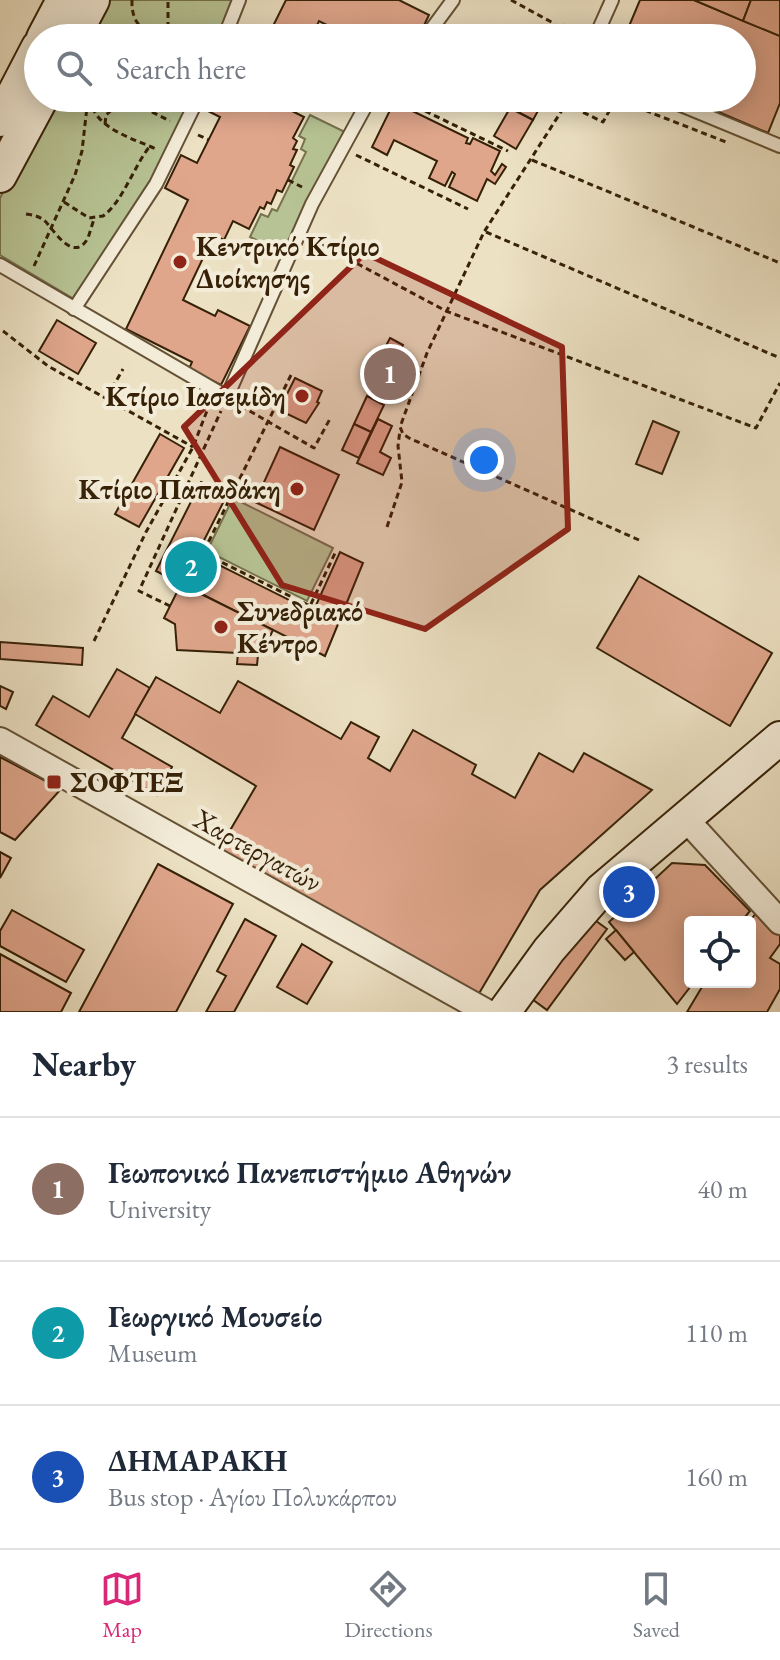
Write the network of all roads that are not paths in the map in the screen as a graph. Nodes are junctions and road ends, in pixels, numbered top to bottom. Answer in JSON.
{"nodes":[{"id":1,"x":63,"y":0,"type":"edge"},
{"id":2,"x":93,"y":0,"type":"edge"},
{"id":3,"x":239,"y":0,"type":"edge"},
{"id":4,"x":612,"y":0,"type":"edge"},
{"id":5,"x":446,"y":2,"type":"edge"},
{"id":6,"x":50,"y":24,"type":"edge"},
{"id":7,"x":80,"y":24,"type":"edge"},
{"id":8,"x":230,"y":24,"type":"edge"},
{"id":9,"x":433,"y":24,"type":"edge"},
{"id":10,"x":601,"y":24,"type":"edge"},
{"id":11,"x":24,"y":84,"type":"edge"},
{"id":12,"x":27,"y":112,"type":"edge"},
{"id":13,"x":191,"y":112,"type":"edge"},
{"id":14,"x":362,"y":112,"type":"edge"},
{"id":15,"x":698,"y":112,"type":"edge"},
{"id":16,"x":6,"y":131,"type":"edge"},
{"id":17,"x":780,"y":146,"type":"edge"},
{"id":18,"x":0,"y":176,"type":"edge"},
{"id":19,"x":0,"y":265,"type":"edge"},
{"id":20,"x":74,"y":309,"type":"junction"},
{"id":21,"x":780,"y":738,"type":"edge"},
{"id":22,"x":0,"y":740,"type":"edge"},
{"id":23,"x":684,"y":817,"type":"junction"},
{"id":24,"x":780,"y":922,"type":"edge"},
{"id":25,"x":487,"y":1012,"type":"edge"},
{"id":26,"x":504,"y":1012,"type":"edge"}],
"edges":[{"from":1,"to":6,"type":"street"},
{"from":2,"to":7,"type":"street"},
{"from":3,"to":8,"type":"lane"},
{"from":4,"to":10,"type":"lane"},
{"from":5,"to":9,"type":"lane"},
{"from":11,"to":16,"type":"street"},
{"from":12,"to":16,"type":"street"},
{"from":13,"to":20,"type":"lane"},
{"from":14,"to":20,"type":"lane"},
{"from":15,"to":17,"type":"lane"},
{"from":16,"to":18,"type":"street"},
{"from":19,"to":20,"type":"lane"},
{"from":21,"to":23,"type":"street"},
{"from":22,"to":25,"type":"street","name":"Χαρτεργατών"},
{"from":23,"to":24,"type":"street"},
{"from":23,"to":26,"type":"street"}]}
